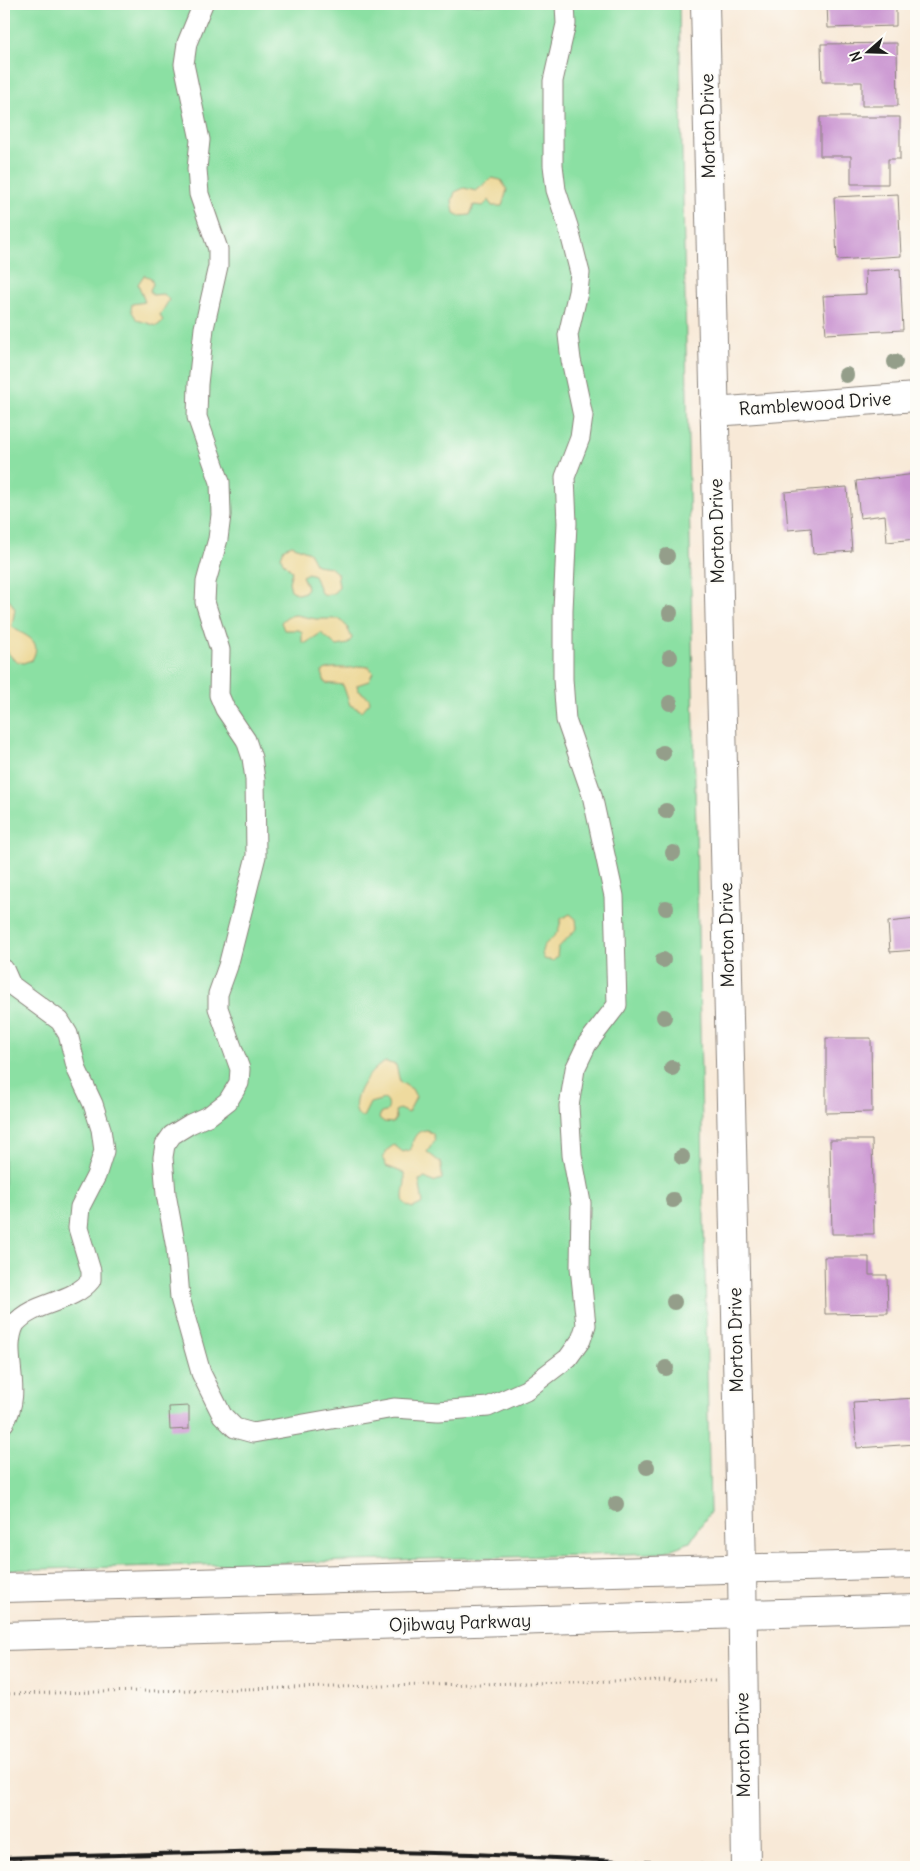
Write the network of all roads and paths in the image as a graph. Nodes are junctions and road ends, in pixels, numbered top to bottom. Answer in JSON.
{"nodes":[{"id":1,"x":203,"y":4,"type":"edge"},
{"id":2,"x":565,"y":4,"type":"edge"},
{"id":3,"x":705,"y":4,"type":"edge"},
{"id":4,"x":916,"y":397,"type":"edge"},
{"id":5,"x":714,"y":412,"type":"junction"},
{"id":6,"x":4,"y":969,"type":"edge"},
{"id":7,"x":4,"y":1423,"type":"edge"},
{"id":8,"x":916,"y":1564,"type":"edge"},
{"id":9,"x":742,"y":1568,"type":"junction"},
{"id":10,"x":4,"y":1588,"type":"edge"},
{"id":11,"x":916,"y":1609,"type":"edge"},
{"id":12,"x":741,"y":1614,"type":"junction"},
{"id":13,"x":4,"y":1636,"type":"edge"},
{"id":14,"x":742,"y":1682,"type":"junction"},
{"id":15,"x":4,"y":1694,"type":"edge"},
{"id":16,"x":746,"y":1867,"type":"edge"}],
"edges":[{"from":1,"to":2,"type":"lane"},
{"from":3,"to":5,"type":"street","name":"Morton Drive"},
{"from":4,"to":5,"type":"street","name":"Ramblewood Drive"},
{"from":5,"to":9,"type":"street","name":"Morton Drive"},
{"from":6,"to":7,"type":"lane"},
{"from":8,"to":9,"type":"street"},
{"from":9,"to":10,"type":"street"},
{"from":9,"to":12,"type":"street","name":"Morton Drive"},
{"from":11,"to":12,"type":"street","name":"Ojibway Parkway"},
{"from":12,"to":13,"type":"street","name":"Ojibway Parkway"},
{"from":12,"to":14,"type":"street","name":"Morton Drive"},
{"from":14,"to":15,"type":"path"},
{"from":14,"to":16,"type":"street","name":"Morton Drive"}]}
